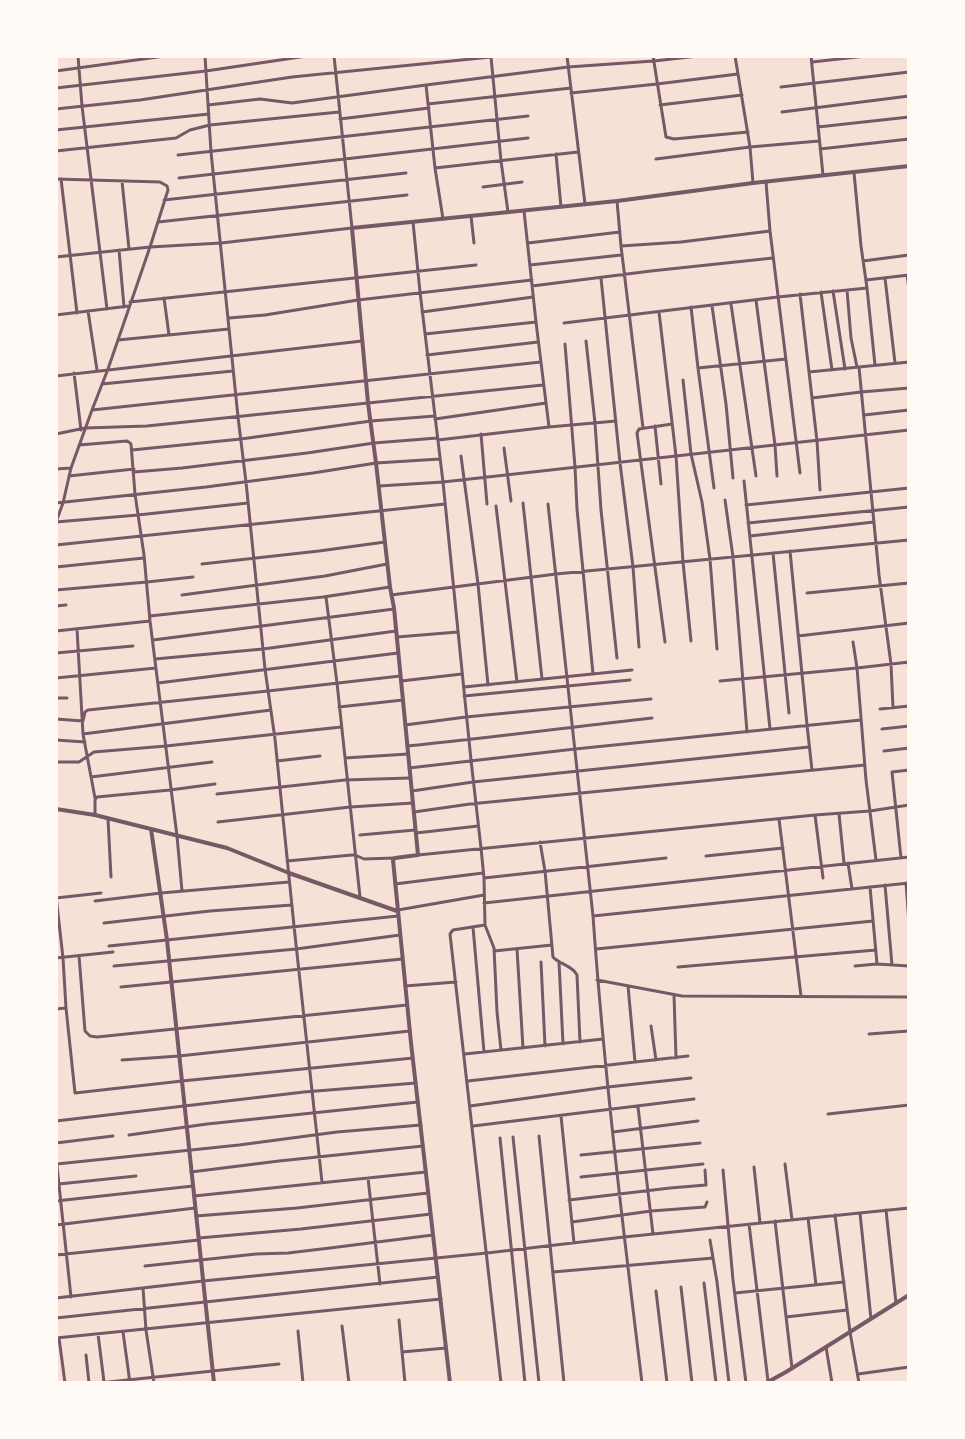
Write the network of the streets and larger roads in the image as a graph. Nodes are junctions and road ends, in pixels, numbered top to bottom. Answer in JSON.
{"nodes":[{"id":1,"x":78,"y":56,"type":"edge"},
{"id":2,"x":165,"y":56,"type":"edge"},
{"id":3,"x":205,"y":56,"type":"edge"},
{"id":4,"x":307,"y":56,"type":"edge"},
{"id":5,"x":334,"y":56,"type":"edge"},
{"id":6,"x":567,"y":56,"type":"edge"},
{"id":7,"x":653,"y":56,"type":"edge"},
{"id":8,"x":698,"y":56,"type":"edge"},
{"id":9,"x":736,"y":56,"type":"edge"},
{"id":10,"x":811,"y":56,"type":"edge"},
{"id":11,"x":866,"y":56,"type":"edge"},
{"id":12,"x":491,"y":57,"type":"edge"},
{"id":13,"x":654,"y":62,"type":"junction"},
{"id":14,"x":812,"y":62,"type":"junction"},
{"id":15,"x":79,"y":68,"type":"junction"},
{"id":16,"x":568,"y":68,"type":"junction"},
{"id":17,"x":56,"y":71,"type":"edge"},
{"id":18,"x":206,"y":71,"type":"junction"},
{"id":19,"x":336,"y":72,"type":"junction"},
{"id":20,"x":909,"y":72,"type":"edge"},
{"id":21,"x":738,"y":74,"type":"junction"},
{"id":22,"x":493,"y":76,"type":"junction"},
{"id":23,"x":814,"y":83,"type":"junction"},
{"id":24,"x":657,"y":84,"type":"junction"},
{"id":25,"x":426,"y":85,"type":"junction"},
{"id":26,"x":80,"y":86,"type":"junction"},
{"id":27,"x":781,"y":87,"type":"dead end"},
{"id":28,"x":56,"y":88,"type":"edge"},
{"id":29,"x":571,"y":88,"type":"junction"},
{"id":30,"x":206,"y":90,"type":"junction"},
{"id":31,"x":571,"y":93,"type":"junction"},
{"id":32,"x":742,"y":95,"type":"junction"},
{"id":33,"x":338,"y":96,"type":"junction"},
{"id":34,"x":495,"y":96,"type":"junction"},
{"id":35,"x":909,"y":96,"type":"edge"},
{"id":36,"x":208,"y":105,"type":"junction"},
{"id":37,"x":660,"y":105,"type":"junction"},
{"id":38,"x":82,"y":106,"type":"junction"},
{"id":39,"x":428,"y":106,"type":"junction"},
{"id":40,"x":816,"y":108,"type":"junction"},
{"id":41,"x":56,"y":109,"type":"edge"},
{"id":42,"x":339,"y":112,"type":"junction"},
{"id":43,"x":782,"y":112,"type":"dead end"},
{"id":44,"x":209,"y":114,"type":"junction"},
{"id":45,"x":528,"y":116,"type":"dead end"},
{"id":46,"x":340,"y":118,"type":"junction"},
{"id":47,"x":909,"y":118,"type":"edge"},
{"id":48,"x":498,"y":120,"type":"junction"},
{"id":49,"x":210,"y":125,"type":"junction"},
{"id":50,"x":431,"y":126,"type":"junction"},
{"id":51,"x":85,"y":127,"type":"junction"},
{"id":52,"x":818,"y":127,"type":"junction"},
{"id":53,"x":56,"y":130,"type":"edge"},
{"id":54,"x":748,"y":132,"type":"junction"},
{"id":55,"x":342,"y":136,"type":"junction"},
{"id":56,"x":528,"y":138,"type":"dead end"},
{"id":57,"x":909,"y":139,"type":"edge"},
{"id":58,"x":500,"y":141,"type":"junction"},
{"id":59,"x":819,"y":141,"type":"junction"},
{"id":60,"x":87,"y":147,"type":"junction"},
{"id":61,"x":750,"y":147,"type":"junction"},
{"id":62,"x":433,"y":148,"type":"junction"},
{"id":63,"x":820,"y":149,"type":"junction"},
{"id":64,"x":56,"y":151,"type":"edge"},
{"id":65,"x":212,"y":152,"type":"junction"},
{"id":66,"x":578,"y":152,"type":"junction"},
{"id":67,"x":556,"y":154,"type":"junction"},
{"id":68,"x":178,"y":155,"type":"dead end"},
{"id":69,"x":344,"y":158,"type":"junction"},
{"id":70,"x":656,"y":159,"type":"dead end"},
{"id":71,"x":501,"y":161,"type":"junction"},
{"id":72,"x":909,"y":166,"type":"edge"},
{"id":73,"x":435,"y":168,"type":"junction"},
{"id":74,"x":406,"y":173,"type":"dead end"},
{"id":75,"x":854,"y":173,"type":"junction"},
{"id":76,"x":214,"y":174,"type":"junction"},
{"id":77,"x":823,"y":175,"type":"junction"},
{"id":78,"x":59,"y":178,"type":"edge"},
{"id":79,"x":179,"y":178,"type":"dead end"},
{"id":80,"x":347,"y":179,"type":"junction"},
{"id":81,"x":92,"y":180,"type":"junction"},
{"id":82,"x":122,"y":181,"type":"junction"},
{"id":83,"x":522,"y":182,"type":"dead end"},
{"id":84,"x":766,"y":182,"type":"junction"},
{"id":85,"x":753,"y":183,"type":"junction"},
{"id":86,"x":504,"y":184,"type":"junction"},
{"id":87,"x":483,"y":187,"type":"dead end"},
{"id":88,"x":407,"y":194,"type":"dead end"},
{"id":89,"x":217,"y":195,"type":"junction"},
{"id":90,"x":164,"y":200,"type":"junction"},
{"id":91,"x":350,"y":201,"type":"junction"},
{"id":92,"x":617,"y":201,"type":"junction"},
{"id":93,"x":585,"y":204,"type":"junction"},
{"id":94,"x":562,"y":207,"type":"junction"},
{"id":95,"x":524,"y":210,"type":"junction"},
{"id":96,"x":508,"y":212,"type":"junction"},
{"id":97,"x":218,"y":216,"type":"junction"},
{"id":98,"x":471,"y":216,"type":"junction"},
{"id":99,"x":443,"y":219,"type":"junction"},
{"id":100,"x":158,"y":222,"type":"junction"},
{"id":101,"x":413,"y":222,"type":"junction"},
{"id":102,"x":352,"y":228,"type":"junction"},
{"id":103,"x":770,"y":231,"type":"junction"},
{"id":104,"x":620,"y":232,"type":"junction"},
{"id":105,"x":221,"y":243,"type":"junction"},
{"id":106,"x":474,"y":243,"type":"dead end"},
{"id":107,"x":528,"y":243,"type":"junction"},
{"id":108,"x":620,"y":246,"type":"junction"},
{"id":109,"x":150,"y":247,"type":"junction"},
{"id":110,"x":129,"y":249,"type":"junction"},
{"id":111,"x":119,"y":250,"type":"junction"},
{"id":112,"x":100,"y":252,"type":"junction"},
{"id":113,"x":70,"y":255,"type":"junction"},
{"id":114,"x":622,"y":255,"type":"junction"},
{"id":115,"x":909,"y":255,"type":"edge"},
{"id":116,"x":56,"y":257,"type":"edge"},
{"id":117,"x":773,"y":258,"type":"junction"},
{"id":118,"x":863,"y":261,"type":"junction"},
{"id":119,"x":476,"y":265,"type":"dead end"},
{"id":120,"x":530,"y":265,"type":"junction"},
{"id":121,"x":418,"y":270,"type":"junction"},
{"id":122,"x":624,"y":274,"type":"junction"},
{"id":123,"x":908,"y":275,"type":"edge"},
{"id":124,"x":356,"y":278,"type":"junction"},
{"id":125,"x":601,"y":278,"type":"junction"},
{"id":126,"x":885,"y":278,"type":"junction"},
{"id":127,"x":532,"y":280,"type":"junction"},
{"id":128,"x":866,"y":280,"type":"junction"},
{"id":129,"x":532,"y":286,"type":"junction"},
{"id":130,"x":867,"y":288,"type":"junction"},
{"id":131,"x":909,"y":289,"type":"edge"},
{"id":132,"x":847,"y":290,"type":"junction"},
{"id":133,"x":226,"y":291,"type":"junction"},
{"id":134,"x":833,"y":291,"type":"junction"},
{"id":135,"x":420,"y":292,"type":"junction"},
{"id":136,"x":821,"y":292,"type":"junction"},
{"id":137,"x":800,"y":294,"type":"junction"},
{"id":138,"x":533,"y":297,"type":"junction"},
{"id":139,"x":778,"y":297,"type":"junction"},
{"id":140,"x":164,"y":298,"type":"junction"},
{"id":141,"x":358,"y":300,"type":"junction"},
{"id":142,"x":756,"y":300,"type":"junction"},
{"id":143,"x":130,"y":302,"type":"junction"},
{"id":144,"x":731,"y":303,"type":"junction"},
{"id":145,"x":126,"y":306,"type":"junction"},
{"id":146,"x":712,"y":306,"type":"junction"},
{"id":147,"x":692,"y":307,"type":"junction"},
{"id":148,"x":107,"y":309,"type":"junction"},
{"id":149,"x":88,"y":311,"type":"junction"},
{"id":150,"x":422,"y":312,"type":"junction"},
{"id":151,"x":659,"y":312,"type":"junction"},
{"id":152,"x":77,"y":313,"type":"junction"},
{"id":153,"x":56,"y":315,"type":"edge"},
{"id":154,"x":629,"y":315,"type":"junction"},
{"id":155,"x":229,"y":318,"type":"junction"},
{"id":156,"x":605,"y":318,"type":"junction"},
{"id":157,"x":536,"y":322,"type":"junction"},
{"id":158,"x":564,"y":323,"type":"dead end"},
{"id":159,"x":229,"y":329,"type":"junction"},
{"id":160,"x":425,"y":334,"type":"junction"},
{"id":161,"x":169,"y":335,"type":"junction"},
{"id":162,"x":118,"y":340,"type":"junction"},
{"id":163,"x":362,"y":341,"type":"junction"},
{"id":164,"x":586,"y":341,"type":"dead end"},
{"id":165,"x":538,"y":342,"type":"junction"},
{"id":166,"x":565,"y":344,"type":"dead end"},
{"id":167,"x":427,"y":355,"type":"junction"},
{"id":168,"x":232,"y":356,"type":"junction"},
{"id":169,"x":786,"y":359,"type":"junction"},
{"id":170,"x":541,"y":362,"type":"junction"},
{"id":171,"x":764,"y":362,"type":"junction"},
{"id":172,"x":909,"y":362,"type":"edge"},
{"id":173,"x":895,"y":363,"type":"junction"},
{"id":174,"x":740,"y":364,"type":"junction"},
{"id":175,"x":720,"y":365,"type":"junction"},
{"id":176,"x":875,"y":366,"type":"junction"},
{"id":177,"x":858,"y":367,"type":"junction"},
{"id":178,"x":698,"y":368,"type":"junction"},
{"id":179,"x":108,"y":369,"type":"junction"},
{"id":180,"x":845,"y":369,"type":"junction"},
{"id":181,"x":97,"y":370,"type":"junction"},
{"id":182,"x":233,"y":370,"type":"junction"},
{"id":183,"x":832,"y":370,"type":"junction"},
{"id":184,"x":809,"y":372,"type":"junction"},
{"id":185,"x":74,"y":373,"type":"junction"},
{"id":186,"x":430,"y":374,"type":"junction"},
{"id":187,"x":56,"y":376,"type":"edge"},
{"id":188,"x":365,"y":380,"type":"junction"},
{"id":189,"x":683,"y":380,"type":"dead end"},
{"id":190,"x":102,"y":384,"type":"junction"},
{"id":191,"x":544,"y":386,"type":"junction"},
{"id":192,"x":909,"y":388,"type":"edge"},
{"id":193,"x":861,"y":392,"type":"junction"},
{"id":194,"x":236,"y":396,"type":"junction"},
{"id":195,"x":432,"y":397,"type":"junction"},
{"id":196,"x":812,"y":398,"type":"junction"},
{"id":197,"x":368,"y":403,"type":"junction"},
{"id":198,"x":546,"y":403,"type":"junction"},
{"id":199,"x":92,"y":410,"type":"junction"},
{"id":200,"x":909,"y":410,"type":"edge"},
{"id":201,"x":864,"y":414,"type":"junction"},
{"id":202,"x":238,"y":417,"type":"junction"},
{"id":203,"x":435,"y":418,"type":"junction"},
{"id":204,"x":371,"y":421,"type":"junction"},
{"id":205,"x":616,"y":421,"type":"junction"},
{"id":206,"x":595,"y":423,"type":"junction"},
{"id":207,"x":672,"y":424,"type":"junction"},
{"id":208,"x":572,"y":425,"type":"junction"},
{"id":209,"x":549,"y":426,"type":"junction"},
{"id":210,"x":655,"y":426,"type":"junction"},
{"id":211,"x":643,"y":428,"type":"junction"},
{"id":212,"x":83,"y":429,"type":"junction"},
{"id":213,"x":909,"y":430,"type":"edge"},
{"id":214,"x":56,"y":434,"type":"edge"},
{"id":215,"x":481,"y":434,"type":"junction"},
{"id":216,"x":866,"y":436,"type":"junction"},
{"id":217,"x":241,"y":439,"type":"junction"},
{"id":218,"x":437,"y":439,"type":"junction"},
{"id":219,"x":817,"y":441,"type":"junction"},
{"id":220,"x":374,"y":442,"type":"junction"},
{"id":221,"x":796,"y":443,"type":"junction"},
{"id":222,"x":775,"y":445,"type":"junction"},
{"id":223,"x":79,"y":446,"type":"junction"},
{"id":224,"x":504,"y":448,"type":"dead end"},
{"id":225,"x":753,"y":448,"type":"junction"},
{"id":226,"x":132,"y":450,"type":"junction"},
{"id":227,"x":730,"y":450,"type":"junction"},
{"id":228,"x":709,"y":452,"type":"junction"},
{"id":229,"x":691,"y":454,"type":"junction"},
{"id":230,"x":462,"y":456,"type":"dead end"},
{"id":231,"x":676,"y":456,"type":"junction"},
{"id":232,"x":658,"y":458,"type":"junction"},
{"id":233,"x":440,"y":459,"type":"junction"},
{"id":234,"x":244,"y":460,"type":"junction"},
{"id":235,"x":641,"y":460,"type":"junction"},
{"id":236,"x":376,"y":463,"type":"junction"},
{"id":237,"x":620,"y":463,"type":"junction"},
{"id":238,"x":598,"y":465,"type":"junction"},
{"id":239,"x":575,"y":467,"type":"junction"},
{"id":240,"x":71,"y":468,"type":"junction"},
{"id":241,"x":56,"y":469,"type":"edge"},
{"id":242,"x":134,"y":470,"type":"junction"},
{"id":243,"x":800,"y":474,"type":"dead end"},
{"id":244,"x":507,"y":475,"type":"junction"},
{"id":245,"x":69,"y":476,"type":"junction"},
{"id":246,"x":756,"y":476,"type":"dead end"},
{"id":247,"x":777,"y":476,"type":"dead end"},
{"id":248,"x":484,"y":477,"type":"junction"},
{"id":249,"x":734,"y":478,"type":"dead end"},
{"id":250,"x":464,"y":480,"type":"junction"},
{"id":251,"x":744,"y":481,"type":"dead end"},
{"id":252,"x":246,"y":482,"type":"junction"},
{"id":253,"x":443,"y":482,"type":"junction"},
{"id":254,"x":661,"y":484,"type":"dead end"},
{"id":255,"x":379,"y":486,"type":"junction"},
{"id":256,"x":714,"y":488,"type":"dead end"},
{"id":257,"x":909,"y":488,"type":"edge"},
{"id":258,"x":820,"y":490,"type":"dead end"},
{"id":259,"x":872,"y":492,"type":"junction"},
{"id":260,"x":135,"y":494,"type":"junction"},
{"id":261,"x":725,"y":500,"type":"dead end"},
{"id":262,"x":511,"y":501,"type":"dead end"},
{"id":263,"x":56,"y":503,"type":"edge"},
{"id":264,"x":63,"y":503,"type":"junction"},
{"id":265,"x":248,"y":503,"type":"junction"},
{"id":266,"x":523,"y":503,"type":"dead end"},
{"id":267,"x":445,"y":504,"type":"junction"},
{"id":268,"x":487,"y":504,"type":"dead end"},
{"id":269,"x":548,"y":504,"type":"dead end"},
{"id":270,"x":746,"y":505,"type":"junction"},
{"id":271,"x":496,"y":506,"type":"dead end"},
{"id":272,"x":909,"y":507,"type":"edge"},
{"id":273,"x":382,"y":511,"type":"junction"},
{"id":274,"x":874,"y":511,"type":"junction"},
{"id":275,"x":138,"y":515,"type":"junction"},
{"id":276,"x":874,"y":522,"type":"junction"},
{"id":277,"x":748,"y":523,"type":"junction"},
{"id":278,"x":250,"y":524,"type":"junction"},
{"id":279,"x":750,"y":536,"type":"junction"},
{"id":280,"x":142,"y":537,"type":"junction"},
{"id":281,"x":909,"y":540,"type":"edge"},
{"id":282,"x":385,"y":542,"type":"junction"},
{"id":283,"x":876,"y":543,"type":"junction"},
{"id":284,"x":56,"y":545,"type":"edge"},
{"id":285,"x":790,"y":551,"type":"junction"},
{"id":286,"x":773,"y":553,"type":"junction"},
{"id":287,"x":752,"y":555,"type":"junction"},
{"id":288,"x":732,"y":557,"type":"junction"},
{"id":289,"x":144,"y":558,"type":"junction"},
{"id":290,"x":254,"y":558,"type":"junction"},
{"id":291,"x":710,"y":559,"type":"junction"},
{"id":292,"x":683,"y":562,"type":"junction"},
{"id":293,"x":202,"y":564,"type":"dead end"},
{"id":294,"x":387,"y":564,"type":"junction"},
{"id":295,"x":655,"y":564,"type":"junction"},
{"id":296,"x":56,"y":567,"type":"edge"},
{"id":297,"x":633,"y":567,"type":"junction"},
{"id":298,"x":608,"y":569,"type":"junction"},
{"id":299,"x":584,"y":572,"type":"junction"},
{"id":300,"x":556,"y":574,"type":"junction"},
{"id":301,"x":193,"y":577,"type":"dead end"},
{"id":302,"x":531,"y":578,"type":"junction"},
{"id":303,"x":504,"y":581,"type":"junction"},
{"id":304,"x":146,"y":582,"type":"junction"},
{"id":305,"x":909,"y":583,"type":"edge"},
{"id":306,"x":478,"y":584,"type":"junction"},
{"id":307,"x":256,"y":586,"type":"junction"},
{"id":308,"x":881,"y":586,"type":"junction"},
{"id":309,"x":390,"y":587,"type":"junction"},
{"id":310,"x":453,"y":587,"type":"junction"},
{"id":311,"x":56,"y":590,"type":"edge"},
{"id":312,"x":807,"y":592,"type":"dead end"},
{"id":313,"x":182,"y":595,"type":"dead end"},
{"id":314,"x":391,"y":595,"type":"junction"},
{"id":315,"x":326,"y":597,"type":"junction"},
{"id":316,"x":258,"y":604,"type":"junction"},
{"id":317,"x":66,"y":605,"type":"dead end"},
{"id":318,"x":56,"y":606,"type":"edge"},
{"id":319,"x":394,"y":609,"type":"junction"},
{"id":320,"x":149,"y":616,"type":"junction"},
{"id":321,"x":328,"y":618,"type":"junction"},
{"id":322,"x":150,"y":621,"type":"junction"},
{"id":323,"x":909,"y":624,"type":"edge"},
{"id":324,"x":886,"y":626,"type":"junction"},
{"id":325,"x":261,"y":627,"type":"junction"},
{"id":326,"x":77,"y":629,"type":"junction"},
{"id":327,"x":396,"y":631,"type":"junction"},
{"id":328,"x":56,"y":632,"type":"edge"},
{"id":329,"x":458,"y":632,"type":"junction"},
{"id":330,"x":798,"y":636,"type":"junction"},
{"id":331,"x":397,"y":637,"type":"junction"},
{"id":332,"x":331,"y":639,"type":"junction"},
{"id":333,"x":153,"y":640,"type":"junction"},
{"id":334,"x":691,"y":641,"type":"dead end"},
{"id":335,"x":665,"y":642,"type":"dead end"},
{"id":336,"x":853,"y":642,"type":"dead end"},
{"id":337,"x":133,"y":646,"type":"dead end"},
{"id":338,"x":639,"y":647,"type":"dead end"},
{"id":339,"x":263,"y":648,"type":"junction"},
{"id":340,"x":717,"y":649,"type":"dead end"},
{"id":341,"x":78,"y":651,"type":"junction"},
{"id":342,"x":398,"y":653,"type":"junction"},
{"id":343,"x":56,"y":654,"type":"edge"},
{"id":344,"x":617,"y":658,"type":"dead end"},
{"id":345,"x":155,"y":659,"type":"junction"},
{"id":346,"x":334,"y":660,"type":"junction"},
{"id":347,"x":908,"y":662,"type":"edge"},
{"id":348,"x":891,"y":664,"type":"junction"},
{"id":349,"x":156,"y":668,"type":"junction"},
{"id":350,"x":857,"y":668,"type":"junction"},
{"id":351,"x":265,"y":669,"type":"junction"},
{"id":352,"x":632,"y":670,"type":"dead end"},
{"id":353,"x":909,"y":671,"type":"edge"},
{"id":354,"x":462,"y":674,"type":"junction"},
{"id":355,"x":593,"y":674,"type":"junction"},
{"id":356,"x":802,"y":674,"type":"junction"},
{"id":357,"x":80,"y":675,"type":"junction"},
{"id":358,"x":786,"y":675,"type":"junction"},
{"id":359,"x":400,"y":676,"type":"junction"},
{"id":360,"x":567,"y":676,"type":"junction"},
{"id":361,"x":765,"y":677,"type":"junction"},
{"id":362,"x":56,"y":678,"type":"edge"},
{"id":363,"x":542,"y":679,"type":"junction"},
{"id":364,"x":743,"y":679,"type":"junction"},
{"id":365,"x":630,"y":680,"type":"dead end"},
{"id":366,"x":401,"y":681,"type":"junction"},
{"id":367,"x":720,"y":681,"type":"dead end"},
{"id":368,"x":158,"y":682,"type":"junction"},
{"id":369,"x":517,"y":682,"type":"junction"},
{"id":370,"x":337,"y":683,"type":"junction"},
{"id":371,"x":488,"y":685,"type":"junction"},
{"id":372,"x":568,"y":685,"type":"junction"},
{"id":373,"x":464,"y":687,"type":"junction"},
{"id":374,"x":268,"y":691,"type":"junction"},
{"id":375,"x":464,"y":696,"type":"junction"},
{"id":376,"x":56,"y":698,"type":"edge"},
{"id":377,"x":67,"y":698,"type":"dead end"},
{"id":378,"x":651,"y":699,"type":"dead end"},
{"id":379,"x":403,"y":700,"type":"junction"},
{"id":380,"x":161,"y":703,"type":"junction"},
{"id":381,"x":909,"y":706,"type":"edge"},
{"id":382,"x":339,"y":707,"type":"junction"},
{"id":383,"x":571,"y":708,"type":"junction"},
{"id":384,"x":893,"y":708,"type":"junction"},
{"id":385,"x":880,"y":709,"type":"dead end"},
{"id":386,"x":271,"y":710,"type":"junction"},
{"id":387,"x":789,"y":713,"type":"dead end"},
{"id":388,"x":466,"y":717,"type":"junction"},
{"id":389,"x":652,"y":718,"type":"dead end"},
{"id":390,"x":56,"y":719,"type":"edge"},
{"id":391,"x":861,"y":720,"type":"junction"},
{"id":392,"x":82,"y":721,"type":"junction"},
{"id":393,"x":163,"y":724,"type":"junction"},
{"id":394,"x":405,"y":725,"type":"junction"},
{"id":395,"x":807,"y":725,"type":"junction"},
{"id":396,"x":909,"y":726,"type":"edge"},
{"id":397,"x":342,"y":727,"type":"junction"},
{"id":398,"x":573,"y":727,"type":"junction"},
{"id":399,"x":770,"y":729,"type":"junction"},
{"id":400,"x":882,"y":729,"type":"dead end"},
{"id":401,"x":747,"y":732,"type":"junction"},
{"id":402,"x":83,"y":734,"type":"junction"},
{"id":403,"x":274,"y":734,"type":"junction"},
{"id":404,"x":56,"y":740,"type":"edge"},
{"id":405,"x":469,"y":740,"type":"junction"},
{"id":406,"x":85,"y":742,"type":"junction"},
{"id":407,"x":166,"y":746,"type":"junction"},
{"id":408,"x":407,"y":746,"type":"junction"},
{"id":409,"x":809,"y":747,"type":"junction"},
{"id":410,"x":909,"y":748,"type":"edge"},
{"id":411,"x":575,"y":749,"type":"junction"},
{"id":412,"x":884,"y":751,"type":"dead end"},
{"id":413,"x":408,"y":754,"type":"junction"},
{"id":414,"x":87,"y":755,"type":"junction"},
{"id":415,"x":320,"y":756,"type":"dead end"},
{"id":416,"x":345,"y":758,"type":"junction"},
{"id":417,"x":471,"y":760,"type":"junction"},
{"id":418,"x":277,"y":761,"type":"junction"},
{"id":419,"x":56,"y":762,"type":"edge"},
{"id":420,"x":212,"y":762,"type":"dead end"},
{"id":421,"x":865,"y":764,"type":"junction"},
{"id":422,"x":168,"y":768,"type":"junction"},
{"id":423,"x":409,"y":768,"type":"junction"},
{"id":424,"x":812,"y":770,"type":"junction"},
{"id":425,"x":909,"y":770,"type":"edge"},
{"id":426,"x":577,"y":771,"type":"junction"},
{"id":427,"x":91,"y":777,"type":"junction"},
{"id":428,"x":410,"y":778,"type":"junction"},
{"id":429,"x":347,"y":780,"type":"junction"},
{"id":430,"x":473,"y":782,"type":"junction"},
{"id":431,"x":216,"y":784,"type":"dead end"},
{"id":432,"x":279,"y":787,"type":"junction"},
{"id":433,"x":170,"y":790,"type":"junction"},
{"id":434,"x":412,"y":791,"type":"junction"},
{"id":435,"x":217,"y":794,"type":"dead end"},
{"id":436,"x":580,"y":794,"type":"junction"},
{"id":437,"x":95,"y":798,"type":"junction"},
{"id":438,"x":413,"y":803,"type":"junction"},
{"id":439,"x":476,"y":804,"type":"junction"},
{"id":440,"x":907,"y":805,"type":"edge"},
{"id":441,"x":350,"y":807,"type":"junction"},
{"id":442,"x":895,"y":807,"type":"junction"},
{"id":443,"x":56,"y":809,"type":"edge"},
{"id":444,"x":870,"y":811,"type":"junction"},
{"id":445,"x":414,"y":812,"type":"junction"},
{"id":446,"x":282,"y":814,"type":"junction"},
{"id":447,"x":816,"y":814,"type":"junction"},
{"id":448,"x":839,"y":814,"type":"junction"},
{"id":449,"x":94,"y":815,"type":"junction"},
{"id":450,"x":108,"y":819,"type":"junction"},
{"id":451,"x":780,"y":819,"type":"junction"},
{"id":452,"x":218,"y":822,"type":"dead end"},
{"id":453,"x":478,"y":826,"type":"junction"},
{"id":454,"x":151,"y":829,"type":"junction"},
{"id":455,"x":416,"y":832,"type":"junction"},
{"id":456,"x":360,"y":835,"type":"dead end"},
{"id":457,"x":177,"y":836,"type":"junction"},
{"id":458,"x":585,"y":837,"type":"junction"},
{"id":459,"x":540,"y":842,"type":"junction"},
{"id":460,"x":481,"y":848,"type":"junction"},
{"id":461,"x":783,"y":848,"type":"junction"},
{"id":462,"x":355,"y":854,"type":"junction"},
{"id":463,"x":418,"y":855,"type":"junction"},
{"id":464,"x":706,"y":856,"type":"dead end"},
{"id":465,"x":909,"y":857,"type":"edge"},
{"id":466,"x":395,"y":858,"type":"junction"},
{"id":467,"x":666,"y":858,"type":"dead end"},
{"id":468,"x":901,"y":858,"type":"junction"},
{"id":469,"x":876,"y":860,"type":"junction"},
{"id":470,"x":287,"y":861,"type":"junction"},
{"id":471,"x":846,"y":863,"type":"junction"},
{"id":472,"x":588,"y":866,"type":"junction"},
{"id":473,"x":821,"y":866,"type":"junction"},
{"id":474,"x":785,"y":870,"type":"junction"},
{"id":475,"x":545,"y":871,"type":"junction"},
{"id":476,"x":288,"y":873,"type":"junction"},
{"id":477,"x":483,"y":873,"type":"junction"},
{"id":478,"x":111,"y":877,"type":"dead end"},
{"id":479,"x":484,"y":878,"type":"junction"},
{"id":480,"x":823,"y":878,"type":"dead end"},
{"id":481,"x":289,"y":882,"type":"junction"},
{"id":482,"x":907,"y":883,"type":"edge"},
{"id":483,"x":395,"y":884,"type":"junction"},
{"id":484,"x":885,"y":885,"type":"junction"},
{"id":485,"x":870,"y":887,"type":"junction"},
{"id":486,"x":852,"y":889,"type":"junction"},
{"id":487,"x":182,"y":891,"type":"junction"},
{"id":488,"x":590,"y":891,"type":"junction"},
{"id":489,"x":101,"y":893,"type":"dead end"},
{"id":490,"x":160,"y":893,"type":"junction"},
{"id":491,"x":484,"y":895,"type":"junction"},
{"id":492,"x":788,"y":895,"type":"junction"},
{"id":493,"x":547,"y":896,"type":"junction"},
{"id":494,"x":56,"y":897,"type":"edge"},
{"id":495,"x":360,"y":898,"type":"junction"},
{"id":496,"x":95,"y":901,"type":"dead end"},
{"id":497,"x":484,"y":903,"type":"junction"},
{"id":498,"x":292,"y":904,"type":"junction"},
{"id":499,"x":397,"y":910,"type":"junction"},
{"id":500,"x":398,"y":916,"type":"junction"},
{"id":501,"x":593,"y":916,"type":"junction"},
{"id":502,"x":164,"y":917,"type":"junction"},
{"id":503,"x":873,"y":921,"type":"junction"},
{"id":504,"x":104,"y":923,"type":"dead end"},
{"id":505,"x":909,"y":924,"type":"edge"},
{"id":506,"x":485,"y":925,"type":"junction"},
{"id":507,"x":294,"y":926,"type":"junction"},
{"id":508,"x":473,"y":927,"type":"junction"},
{"id":509,"x":792,"y":930,"type":"junction"},
{"id":510,"x":400,"y":935,"type":"junction"},
{"id":511,"x":167,"y":940,"type":"junction"},
{"id":512,"x":552,"y":945,"type":"junction"},
{"id":513,"x":109,"y":946,"type":"dead end"},
{"id":514,"x":296,"y":949,"type":"junction"},
{"id":515,"x":517,"y":949,"type":"junction"},
{"id":516,"x":596,"y":949,"type":"junction"},
{"id":517,"x":876,"y":950,"type":"junction"},
{"id":518,"x":494,"y":951,"type":"junction"},
{"id":519,"x":113,"y":952,"type":"dead end"},
{"id":520,"x":78,"y":956,"type":"junction"},
{"id":521,"x":56,"y":958,"type":"edge"},
{"id":522,"x":63,"y":958,"type":"junction"},
{"id":523,"x":796,"y":958,"type":"junction"},
{"id":524,"x":402,"y":959,"type":"junction"},
{"id":525,"x":169,"y":960,"type":"junction"},
{"id":526,"x":541,"y":962,"type":"dead end"},
{"id":527,"x":559,"y":962,"type":"junction"},
{"id":528,"x":877,"y":964,"type":"junction"},
{"id":529,"x":892,"y":965,"type":"junction"},
{"id":530,"x":114,"y":966,"type":"dead end"},
{"id":531,"x":855,"y":966,"type":"dead end"},
{"id":532,"x":909,"y":966,"type":"edge"},
{"id":533,"x":678,"y":967,"type":"dead end"},
{"id":534,"x":299,"y":970,"type":"junction"},
{"id":535,"x":597,"y":980,"type":"junction"},
{"id":536,"x":171,"y":982,"type":"junction"},
{"id":537,"x":456,"y":982,"type":"junction"},
{"id":538,"x":405,"y":986,"type":"junction"},
{"id":539,"x":628,"y":986,"type":"junction"},
{"id":540,"x":121,"y":987,"type":"dead end"},
{"id":541,"x":674,"y":995,"type":"junction"},
{"id":542,"x":800,"y":996,"type":"junction"},
{"id":543,"x":909,"y":997,"type":"edge"},
{"id":544,"x":407,"y":1006,"type":"junction"},
{"id":545,"x":66,"y":1008,"type":"junction"},
{"id":546,"x":56,"y":1009,"type":"edge"},
{"id":547,"x":304,"y":1017,"type":"junction"},
{"id":548,"x":652,"y":1026,"type":"dead end"},
{"id":549,"x":177,"y":1029,"type":"junction"},
{"id":550,"x":410,"y":1031,"type":"junction"},
{"id":551,"x":909,"y":1031,"type":"edge"},
{"id":552,"x":869,"y":1034,"type":"dead end"},
{"id":553,"x":603,"y":1039,"type":"junction"},
{"id":554,"x":307,"y":1042,"type":"junction"},
{"id":555,"x":580,"y":1042,"type":"junction"},
{"id":556,"x":563,"y":1044,"type":"junction"},
{"id":557,"x":545,"y":1046,"type":"junction"},
{"id":558,"x":523,"y":1048,"type":"junction"},
{"id":559,"x":501,"y":1050,"type":"junction"},
{"id":560,"x":484,"y":1052,"type":"junction"},
{"id":561,"x":465,"y":1054,"type":"junction"},
{"id":562,"x":179,"y":1056,"type":"junction"},
{"id":563,"x":688,"y":1056,"type":"dead end"},
{"id":564,"x":413,"y":1058,"type":"junction"},
{"id":565,"x":676,"y":1058,"type":"junction"},
{"id":566,"x":122,"y":1060,"type":"dead end"},
{"id":567,"x":656,"y":1060,"type":"junction"},
{"id":568,"x":635,"y":1062,"type":"junction"},
{"id":569,"x":606,"y":1066,"type":"junction"},
{"id":570,"x":310,"y":1068,"type":"junction"},
{"id":571,"x":691,"y":1078,"type":"dead end"},
{"id":572,"x":182,"y":1081,"type":"junction"},
{"id":573,"x":468,"y":1081,"type":"junction"},
{"id":574,"x":416,"y":1082,"type":"junction"},
{"id":575,"x":608,"y":1088,"type":"junction"},
{"id":576,"x":312,"y":1092,"type":"junction"},
{"id":577,"x":694,"y":1099,"type":"dead end"},
{"id":578,"x":418,"y":1102,"type":"junction"},
{"id":579,"x":909,"y":1105,"type":"edge"},
{"id":580,"x":184,"y":1106,"type":"junction"},
{"id":581,"x":470,"y":1106,"type":"junction"},
{"id":582,"x":638,"y":1107,"type":"junction"},
{"id":583,"x":610,"y":1110,"type":"junction"},
{"id":584,"x":315,"y":1113,"type":"junction"},
{"id":585,"x":828,"y":1114,"type":"dead end"},
{"id":586,"x":561,"y":1116,"type":"junction"},
{"id":587,"x":56,"y":1120,"type":"edge"},
{"id":588,"x":698,"y":1122,"type":"dead end"},
{"id":589,"x":421,"y":1125,"type":"junction"},
{"id":590,"x":473,"y":1126,"type":"junction"},
{"id":591,"x":187,"y":1127,"type":"junction"},
{"id":592,"x":640,"y":1128,"type":"junction"},
{"id":593,"x":613,"y":1132,"type":"junction"},
{"id":594,"x":317,"y":1134,"type":"junction"},
{"id":595,"x":129,"y":1135,"type":"dead end"},
{"id":596,"x":113,"y":1136,"type":"dead end"},
{"id":597,"x":539,"y":1136,"type":"dead end"},
{"id":598,"x":513,"y":1137,"type":"dead end"},
{"id":599,"x":500,"y":1138,"type":"dead end"},
{"id":600,"x":56,"y":1143,"type":"edge"},
{"id":601,"x":700,"y":1143,"type":"dead end"},
{"id":602,"x":423,"y":1146,"type":"junction"},
{"id":603,"x":189,"y":1149,"type":"junction"},
{"id":604,"x":643,"y":1149,"type":"junction"},
{"id":605,"x":615,"y":1152,"type":"junction"},
{"id":606,"x":581,"y":1155,"type":"dead end"},
{"id":607,"x":56,"y":1157,"type":"edge"},
{"id":608,"x":319,"y":1157,"type":"junction"},
{"id":609,"x":57,"y":1164,"type":"edge"},
{"id":610,"x":703,"y":1164,"type":"dead end"},
{"id":611,"x":785,"y":1164,"type":"dead end"},
{"id":612,"x":754,"y":1167,"type":"dead end"},
{"id":613,"x":646,"y":1170,"type":"junction"},
{"id":614,"x":705,"y":1170,"type":"dead end"},
{"id":615,"x":723,"y":1170,"type":"dead end"},
{"id":616,"x":57,"y":1172,"type":"edge"},
{"id":617,"x":191,"y":1172,"type":"junction"},
{"id":618,"x":426,"y":1172,"type":"junction"},
{"id":619,"x":617,"y":1173,"type":"junction"},
{"id":620,"x":136,"y":1176,"type":"dead end"},
{"id":621,"x":581,"y":1177,"type":"dead end"},
{"id":622,"x":368,"y":1178,"type":"junction"},
{"id":623,"x":322,"y":1182,"type":"junction"},
{"id":624,"x":59,"y":1184,"type":"junction"},
{"id":625,"x":193,"y":1186,"type":"junction"},
{"id":626,"x":648,"y":1191,"type":"junction"},
{"id":627,"x":428,"y":1193,"type":"junction"},
{"id":628,"x":620,"y":1195,"type":"junction"},
{"id":629,"x":194,"y":1196,"type":"junction"},
{"id":630,"x":370,"y":1200,"type":"junction"},
{"id":631,"x":569,"y":1200,"type":"junction"},
{"id":632,"x":58,"y":1201,"type":"edge"},
{"id":633,"x":707,"y":1202,"type":"dead end"},
{"id":634,"x":195,"y":1208,"type":"junction"},
{"id":635,"x":909,"y":1208,"type":"edge"},
{"id":636,"x":886,"y":1210,"type":"junction"},
{"id":637,"x":651,"y":1211,"type":"junction"},
{"id":638,"x":860,"y":1212,"type":"junction"},
{"id":639,"x":431,"y":1214,"type":"junction"},
{"id":640,"x":836,"y":1215,"type":"junction"},
{"id":641,"x":196,"y":1216,"type":"junction"},
{"id":642,"x":622,"y":1216,"type":"junction"},
{"id":643,"x":808,"y":1218,"type":"junction"},
{"id":644,"x":792,"y":1220,"type":"junction"},
{"id":645,"x":372,"y":1221,"type":"junction"},
{"id":646,"x":775,"y":1221,"type":"junction"},
{"id":647,"x":572,"y":1222,"type":"junction"},
{"id":648,"x":760,"y":1223,"type":"junction"},
{"id":649,"x":63,"y":1224,"type":"junction"},
{"id":650,"x":749,"y":1224,"type":"junction"},
{"id":651,"x":56,"y":1225,"type":"edge"},
{"id":652,"x":728,"y":1226,"type":"junction"},
{"id":653,"x":653,"y":1234,"type":"junction"},
{"id":654,"x":433,"y":1235,"type":"junction"},
{"id":655,"x":624,"y":1237,"type":"junction"},
{"id":656,"x":199,"y":1239,"type":"junction"},
{"id":657,"x":710,"y":1240,"type":"dead end"},
{"id":658,"x":375,"y":1243,"type":"junction"},
{"id":659,"x":574,"y":1243,"type":"junction"},
{"id":660,"x":551,"y":1246,"type":"junction"},
{"id":661,"x":524,"y":1249,"type":"junction"},
{"id":662,"x":511,"y":1250,"type":"junction"},
{"id":663,"x":487,"y":1253,"type":"junction"},
{"id":664,"x":66,"y":1254,"type":"junction"},
{"id":665,"x":56,"y":1255,"type":"edge"},
{"id":666,"x":436,"y":1257,"type":"junction"},
{"id":667,"x":712,"y":1258,"type":"junction"},
{"id":668,"x":201,"y":1260,"type":"junction"},
{"id":669,"x":377,"y":1263,"type":"junction"},
{"id":670,"x":145,"y":1266,"type":"dead end"},
{"id":671,"x":628,"y":1266,"type":"junction"},
{"id":672,"x":553,"y":1272,"type":"junction"},
{"id":673,"x":438,"y":1277,"type":"junction"},
{"id":674,"x":203,"y":1281,"type":"junction"},
{"id":675,"x":844,"y":1282,"type":"junction"},
{"id":676,"x":704,"y":1283,"type":"dead end"},
{"id":677,"x":380,"y":1284,"type":"junction"},
{"id":678,"x":816,"y":1285,"type":"junction"},
{"id":679,"x":681,"y":1287,"type":"dead end"},
{"id":680,"x":143,"y":1288,"type":"junction"},
{"id":681,"x":783,"y":1288,"type":"junction"},
{"id":682,"x":656,"y":1291,"type":"dead end"},
{"id":683,"x":757,"y":1291,"type":"junction"},
{"id":684,"x":735,"y":1294,"type":"junction"},
{"id":685,"x":909,"y":1295,"type":"edge"},
{"id":686,"x":71,"y":1297,"type":"junction"},
{"id":687,"x":56,"y":1298,"type":"edge"},
{"id":688,"x":441,"y":1299,"type":"junction"},
{"id":689,"x":206,"y":1301,"type":"junction"},
{"id":690,"x":896,"y":1303,"type":"junction"},
{"id":691,"x":145,"y":1308,"type":"junction"},
{"id":692,"x":847,"y":1310,"type":"junction"},
{"id":693,"x":786,"y":1317,"type":"junction"},
{"id":694,"x":56,"y":1318,"type":"edge"},
{"id":695,"x":871,"y":1319,"type":"junction"},
{"id":696,"x":399,"y":1320,"type":"dead end"},
{"id":697,"x":208,"y":1323,"type":"junction"},
{"id":698,"x":342,"y":1326,"type":"dead end"},
{"id":699,"x":146,"y":1330,"type":"junction"},
{"id":700,"x":298,"y":1331,"type":"dead end"},
{"id":701,"x":122,"y":1332,"type":"junction"},
{"id":702,"x":850,"y":1332,"type":"junction"},
{"id":703,"x":98,"y":1334,"type":"junction"},
{"id":704,"x":58,"y":1338,"type":"edge"},
{"id":705,"x":826,"y":1347,"type":"junction"},
{"id":706,"x":446,"y":1348,"type":"junction"},
{"id":707,"x":402,"y":1352,"type":"junction"},
{"id":708,"x":86,"y":1355,"type":"dead end"},
{"id":709,"x":279,"y":1364,"type":"dead end"},
{"id":710,"x":909,"y":1367,"type":"edge"},
{"id":711,"x":792,"y":1368,"type":"junction"},
{"id":712,"x":212,"y":1371,"type":"junction"},
{"id":713,"x":858,"y":1374,"type":"junction"},
{"id":714,"x":153,"y":1377,"type":"junction"},
{"id":715,"x":130,"y":1381,"type":"edge"},
{"id":716,"x":104,"y":1382,"type":"edge"},
{"id":717,"x":767,"y":1382,"type":"edge"},
{"id":718,"x":65,"y":1383,"type":"edge"},
{"id":719,"x":89,"y":1383,"type":"edge"},
{"id":720,"x":99,"y":1383,"type":"edge"},
{"id":721,"x":154,"y":1383,"type":"edge"},
{"id":722,"x":214,"y":1383,"type":"edge"},
{"id":723,"x":303,"y":1383,"type":"edge"},
{"id":724,"x":350,"y":1383,"type":"edge"},
{"id":725,"x":405,"y":1383,"type":"edge"},
{"id":726,"x":450,"y":1383,"type":"edge"},
{"id":727,"x":501,"y":1383,"type":"edge"},
{"id":728,"x":525,"y":1383,"type":"edge"},
{"id":729,"x":539,"y":1383,"type":"edge"},
{"id":730,"x":564,"y":1383,"type":"edge"},
{"id":731,"x":642,"y":1383,"type":"edge"},
{"id":732,"x":667,"y":1383,"type":"edge"},
{"id":733,"x":692,"y":1383,"type":"edge"},
{"id":734,"x":716,"y":1383,"type":"edge"},
{"id":735,"x":730,"y":1383,"type":"edge"},
{"id":736,"x":746,"y":1383,"type":"edge"},
{"id":737,"x":832,"y":1383,"type":"edge"},
{"id":738,"x":859,"y":1383,"type":"edge"}],
"edges":[{"from":1,"to":15,"type":"street"},
{"from":2,"to":15,"type":"street"},
{"from":3,"to":18,"type":"street"},
{"from":4,"to":18,"type":"street"},
{"from":5,"to":19,"type":"street"},
{"from":6,"to":16,"type":"street"},
{"from":7,"to":13,"type":"street"},
{"from":8,"to":13,"type":"street"},
{"from":9,"to":21,"type":"street"},
{"from":10,"to":14,"type":"street"},
{"from":11,"to":14,"type":"street"},
{"from":12,"to":19,"type":"street"},
{"from":12,"to":22,"type":"street"},
{"from":13,"to":16,"type":"street"},
{"from":13,"to":24,"type":"street"},
{"from":14,"to":23,"type":"street"},
{"from":15,"to":17,"type":"street"},
{"from":15,"to":26,"type":"street"},
{"from":16,"to":22,"type":"street"},
{"from":16,"to":29,"type":"street"},
{"from":18,"to":26,"type":"street"},
{"from":18,"to":30,"type":"street"},
{"from":19,"to":30,"type":"street"},
{"from":19,"to":33,"type":"street"},
{"from":20,"to":23,"type":"street"},
{"from":21,"to":24,"type":"street"},
{"from":21,"to":32,"type":"street"},
{"from":22,"to":25,"type":"street"},
{"from":22,"to":34,"type":"street"},
{"from":23,"to":27,"type":"street"},
{"from":23,"to":40,"type":"street"},
{"from":24,"to":31,"type":"street"},
{"from":24,"to":37,"type":"street"},
{"from":25,"to":33,"type":"street"},
{"from":25,"to":39,"type":"street"},
{"from":26,"to":28,"type":"street"},
{"from":26,"to":38,"type":"street"},
{"from":29,"to":31,"type":"street"},
{"from":29,"to":34,"type":"street"},
{"from":30,"to":36,"type":"street"},
{"from":30,"to":38,"type":"street"},
{"from":31,"to":66,"type":"street"},
{"from":32,"to":37,"type":"street"},
{"from":32,"to":54,"type":"street"},
{"from":33,"to":36,"type":"street"},
{"from":33,"to":42,"type":"street"},
{"from":34,"to":39,"type":"street"},
{"from":34,"to":48,"type":"street"},
{"from":35,"to":40,"type":"street"},
{"from":36,"to":44,"type":"street"},
{"from":37,"to":54,"type":"street"},
{"from":38,"to":41,"type":"street"},
{"from":38,"to":51,"type":"street"},
{"from":39,"to":46,"type":"street"},
{"from":39,"to":50,"type":"street"},
{"from":40,"to":43,"type":"street"},
{"from":40,"to":52,"type":"street"},
{"from":42,"to":46,"type":"street"},
{"from":42,"to":49,"type":"street"},
{"from":44,"to":49,"type":"street"},
{"from":44,"to":51,"type":"street"},
{"from":45,"to":48,"type":"street"},
{"from":46,"to":55,"type":"street"},
{"from":47,"to":52,"type":"street"},
{"from":48,"to":50,"type":"street"},
{"from":48,"to":58,"type":"street"},
{"from":49,"to":60,"type":"street"},
{"from":49,"to":65,"type":"street"},
{"from":50,"to":55,"type":"street"},
{"from":50,"to":62,"type":"street"},
{"from":51,"to":53,"type":"street"},
{"from":51,"to":60,"type":"street"},
{"from":52,"to":59,"type":"street"},
{"from":54,"to":61,"type":"street"},
{"from":55,"to":65,"type":"street"},
{"from":55,"to":69,"type":"street"},
{"from":56,"to":58,"type":"street"},
{"from":57,"to":63,"type":"street"},
{"from":58,"to":62,"type":"street"},
{"from":58,"to":71,"type":"street"},
{"from":59,"to":61,"type":"street"},
{"from":59,"to":63,"type":"street"},
{"from":60,"to":64,"type":"street"},
{"from":60,"to":81,"type":"street"},
{"from":61,"to":70,"type":"street"},
{"from":61,"to":85,"type":"street"},
{"from":62,"to":69,"type":"street"},
{"from":62,"to":73,"type":"street"},
{"from":63,"to":77,"type":"street"},
{"from":65,"to":68,"type":"street"},
{"from":65,"to":76,"type":"street"},
{"from":66,"to":67,"type":"street"},
{"from":66,"to":93,"type":"street"},
{"from":67,"to":71,"type":"street"},
{"from":67,"to":94,"type":"street"},
{"from":69,"to":76,"type":"street"},
{"from":69,"to":80,"type":"street"},
{"from":71,"to":73,"type":"street"},
{"from":71,"to":86,"type":"street"},
{"from":72,"to":75,"type":"street"},
{"from":73,"to":99,"type":"street"},
{"from":74,"to":80,"type":"street"},
{"from":75,"to":77,"type":"street"},
{"from":75,"to":118,"type":"street"},
{"from":76,"to":79,"type":"street"},
{"from":76,"to":89,"type":"street"},
{"from":77,"to":84,"type":"street"},
{"from":78,"to":81,"type":"street"},
{"from":78,"to":113,"type":"street"},
{"from":80,"to":89,"type":"street"},
{"from":80,"to":91,"type":"street"},
{"from":81,"to":82,"type":"street"},
{"from":81,"to":112,"type":"street"},
{"from":82,"to":90,"type":"street"},
{"from":82,"to":110,"type":"street"},
{"from":83,"to":86,"type":"street"},
{"from":84,"to":85,"type":"street"},
{"from":84,"to":103,"type":"street"},
{"from":85,"to":92,"type":"street"},
{"from":86,"to":87,"type":"street"},
{"from":86,"to":96,"type":"street"},
{"from":88,"to":91,"type":"street"},
{"from":89,"to":90,"type":"street"},
{"from":89,"to":97,"type":"street"},
{"from":90,"to":100,"type":"street"},
{"from":91,"to":97,"type":"street"},
{"from":91,"to":102,"type":"street"},
{"from":92,"to":93,"type":"street"},
{"from":92,"to":104,"type":"street"},
{"from":93,"to":94,"type":"street"},
{"from":94,"to":95,"type":"street"},
{"from":95,"to":96,"type":"street"},
{"from":95,"to":107,"type":"street"},
{"from":96,"to":98,"type":"street"},
{"from":97,"to":100,"type":"street"},
{"from":97,"to":105,"type":"street"},
{"from":98,"to":99,"type":"street"},
{"from":98,"to":106,"type":"street"},
{"from":99,"to":101,"type":"street"},
{"from":100,"to":109,"type":"street"},
{"from":101,"to":102,"type":"street"},
{"from":101,"to":121,"type":"street"},
{"from":102,"to":105,"type":"street"},
{"from":102,"to":124,"type":"street"},
{"from":103,"to":108,"type":"street"},
{"from":103,"to":117,"type":"street"},
{"from":104,"to":107,"type":"street"},
{"from":104,"to":108,"type":"street"},
{"from":105,"to":109,"type":"street"},
{"from":105,"to":133,"type":"street"},
{"from":107,"to":120,"type":"street"},
{"from":108,"to":114,"type":"street"},
{"from":109,"to":110,"type":"street"},
{"from":109,"to":143,"type":"street"},
{"from":110,"to":111,"type":"street"},
{"from":111,"to":112,"type":"street"},
{"from":111,"to":145,"type":"street"},
{"from":112,"to":113,"type":"street"},
{"from":112,"to":148,"type":"street"},
{"from":113,"to":116,"type":"street"},
{"from":113,"to":152,"type":"street"},
{"from":114,"to":120,"type":"street"},
{"from":114,"to":122,"type":"street"},
{"from":115,"to":118,"type":"street"},
{"from":117,"to":122,"type":"street"},
{"from":117,"to":139,"type":"street"},
{"from":118,"to":128,"type":"street"},
{"from":119,"to":121,"type":"street"},
{"from":120,"to":127,"type":"street"},
{"from":121,"to":124,"type":"street"},
{"from":121,"to":135,"type":"street"},
{"from":122,"to":125,"type":"street"},
{"from":122,"to":154,"type":"street"},
{"from":123,"to":126,"type":"street"},
{"from":123,"to":131,"type":"street"},
{"from":124,"to":133,"type":"street"},
{"from":124,"to":141,"type":"street"},
{"from":125,"to":129,"type":"street"},
{"from":125,"to":156,"type":"street"},
{"from":126,"to":128,"type":"street"},
{"from":126,"to":173,"type":"street"},
{"from":127,"to":129,"type":"street"},
{"from":127,"to":135,"type":"street"},
{"from":128,"to":130,"type":"street"},
{"from":129,"to":138,"type":"street"},
{"from":130,"to":132,"type":"street"},
{"from":130,"to":176,"type":"street"},
{"from":132,"to":134,"type":"street"},
{"from":132,"to":177,"type":"street"},
{"from":133,"to":140,"type":"street"},
{"from":133,"to":155,"type":"street"},
{"from":134,"to":136,"type":"street"},
{"from":134,"to":180,"type":"street"},
{"from":135,"to":141,"type":"street"},
{"from":135,"to":150,"type":"street"},
{"from":136,"to":137,"type":"street"},
{"from":136,"to":183,"type":"street"},
{"from":137,"to":139,"type":"street"},
{"from":137,"to":184,"type":"street"},
{"from":138,"to":150,"type":"street"},
{"from":138,"to":157,"type":"street"},
{"from":139,"to":142,"type":"street"},
{"from":139,"to":169,"type":"street"},
{"from":140,"to":143,"type":"street"},
{"from":140,"to":161,"type":"street"},
{"from":141,"to":155,"type":"street"},
{"from":141,"to":163,"type":"street"},
{"from":142,"to":144,"type":"street"},
{"from":142,"to":171,"type":"street"},
{"from":143,"to":145,"type":"street"},
{"from":144,"to":146,"type":"street"},
{"from":144,"to":174,"type":"street"},
{"from":145,"to":148,"type":"street"},
{"from":145,"to":162,"type":"street"},
{"from":146,"to":147,"type":"street"},
{"from":146,"to":175,"type":"street"},
{"from":147,"to":151,"type":"street"},
{"from":147,"to":178,"type":"street"},
{"from":148,"to":149,"type":"street"},
{"from":149,"to":152,"type":"street"},
{"from":149,"to":181,"type":"street"},
{"from":150,"to":160,"type":"street"},
{"from":151,"to":154,"type":"street"},
{"from":151,"to":207,"type":"street"},
{"from":152,"to":153,"type":"street"},
{"from":154,"to":156,"type":"street"},
{"from":154,"to":211,"type":"street"},
{"from":155,"to":159,"type":"street"},
{"from":156,"to":158,"type":"street"},
{"from":156,"to":205,"type":"street"},
{"from":157,"to":160,"type":"street"},
{"from":157,"to":165,"type":"street"},
{"from":159,"to":161,"type":"street"},
{"from":159,"to":168,"type":"street"},
{"from":160,"to":167,"type":"street"},
{"from":161,"to":162,"type":"street"},
{"from":162,"to":179,"type":"street"},
{"from":163,"to":168,"type":"street"},
{"from":163,"to":188,"type":"street"},
{"from":164,"to":206,"type":"street"},
{"from":165,"to":167,"type":"street"},
{"from":165,"to":170,"type":"street"},
{"from":166,"to":208,"type":"street"},
{"from":167,"to":186,"type":"street"},
{"from":168,"to":179,"type":"street"},
{"from":168,"to":182,"type":"street"},
{"from":169,"to":171,"type":"street"},
{"from":169,"to":221,"type":"street"},
{"from":170,"to":186,"type":"street"},
{"from":170,"to":191,"type":"street"},
{"from":171,"to":174,"type":"street"},
{"from":171,"to":222,"type":"street"},
{"from":172,"to":173,"type":"street"},
{"from":173,"to":176,"type":"street"},
{"from":174,"to":175,"type":"street"},
{"from":174,"to":225,"type":"street"},
{"from":175,"to":178,"type":"street"},
{"from":175,"to":227,"type":"street"},
{"from":176,"to":177,"type":"street"},
{"from":177,"to":180,"type":"street"},
{"from":177,"to":193,"type":"street"},
{"from":178,"to":228,"type":"street"},
{"from":179,"to":181,"type":"street"},
{"from":179,"to":190,"type":"street"},
{"from":180,"to":183,"type":"street"},
{"from":181,"to":185,"type":"street"},
{"from":182,"to":190,"type":"street"},
{"from":182,"to":194,"type":"street"},
{"from":183,"to":184,"type":"street"},
{"from":184,"to":196,"type":"street"},
{"from":185,"to":187,"type":"street"},
{"from":185,"to":212,"type":"street"},
{"from":186,"to":188,"type":"street"},
{"from":186,"to":195,"type":"street"},
{"from":188,"to":194,"type":"street"},
{"from":188,"to":197,"type":"street"},
{"from":189,"to":229,"type":"street"},
{"from":190,"to":199,"type":"street"},
{"from":191,"to":195,"type":"street"},
{"from":191,"to":198,"type":"street"},
{"from":192,"to":193,"type":"street"},
{"from":193,"to":196,"type":"street"},
{"from":193,"to":201,"type":"street"},
{"from":194,"to":199,"type":"street"},
{"from":194,"to":202,"type":"street"},
{"from":195,"to":197,"type":"street"},
{"from":195,"to":203,"type":"street"},
{"from":196,"to":219,"type":"street"},
{"from":197,"to":202,"type":"street"},
{"from":197,"to":204,"type":"street"},
{"from":198,"to":203,"type":"street"},
{"from":198,"to":209,"type":"street"},
{"from":199,"to":212,"type":"street"},
{"from":200,"to":201,"type":"street"},
{"from":201,"to":216,"type":"street"},
{"from":202,"to":212,"type":"street"},
{"from":202,"to":217,"type":"street"},
{"from":203,"to":204,"type":"street"},
{"from":203,"to":218,"type":"street"},
{"from":204,"to":217,"type":"street"},
{"from":204,"to":220,"type":"street"},
{"from":205,"to":206,"type":"street"},
{"from":205,"to":237,"type":"street"},
{"from":206,"to":208,"type":"street"},
{"from":206,"to":238,"type":"street"},
{"from":207,"to":210,"type":"street"},
{"from":207,"to":231,"type":"street"},
{"from":208,"to":209,"type":"street"},
{"from":208,"to":239,"type":"street"},
{"from":209,"to":215,"type":"street"},
{"from":210,"to":211,"type":"street"},
{"from":210,"to":232,"type":"street"},
{"from":211,"to":235,"type":"street"},
{"from":212,"to":214,"type":"street"},
{"from":212,"to":223,"type":"street"},
{"from":213,"to":216,"type":"street"},
{"from":215,"to":218,"type":"street"},
{"from":215,"to":248,"type":"street"},
{"from":216,"to":219,"type":"street"},
{"from":216,"to":259,"type":"street"},
{"from":217,"to":226,"type":"street"},
{"from":217,"to":234,"type":"street"},
{"from":218,"to":220,"type":"street"},
{"from":218,"to":233,"type":"street"},
{"from":219,"to":221,"type":"street"},
{"from":219,"to":258,"type":"street"},
{"from":220,"to":234,"type":"street"},
{"from":220,"to":236,"type":"street"},
{"from":221,"to":222,"type":"street"},
{"from":221,"to":243,"type":"street"},
{"from":222,"to":225,"type":"street"},
{"from":222,"to":247,"type":"street"},
{"from":223,"to":226,"type":"street"},
{"from":223,"to":240,"type":"street"},
{"from":224,"to":244,"type":"street"},
{"from":225,"to":227,"type":"street"},
{"from":225,"to":246,"type":"street"},
{"from":226,"to":242,"type":"street"},
{"from":227,"to":228,"type":"street"},
{"from":227,"to":249,"type":"street"},
{"from":228,"to":229,"type":"street"},
{"from":228,"to":256,"type":"street"},
{"from":229,"to":231,"type":"street"},
{"from":229,"to":291,"type":"street"},
{"from":230,"to":250,"type":"street"},
{"from":231,"to":232,"type":"street"},
{"from":231,"to":292,"type":"street"},
{"from":232,"to":235,"type":"street"},
{"from":232,"to":254,"type":"street"},
{"from":233,"to":236,"type":"street"},
{"from":233,"to":253,"type":"street"},
{"from":234,"to":242,"type":"street"},
{"from":234,"to":252,"type":"street"},
{"from":235,"to":237,"type":"street"},
{"from":235,"to":295,"type":"street"},
{"from":236,"to":252,"type":"street"},
{"from":236,"to":255,"type":"street"},
{"from":237,"to":238,"type":"street"},
{"from":237,"to":297,"type":"street"},
{"from":238,"to":239,"type":"street"},
{"from":238,"to":298,"type":"street"},
{"from":239,"to":244,"type":"street"},
{"from":239,"to":299,"type":"street"},
{"from":240,"to":241,"type":"street"},
{"from":240,"to":245,"type":"street"},
{"from":242,"to":245,"type":"street"},
{"from":242,"to":260,"type":"street"},
{"from":244,"to":248,"type":"street"},
{"from":244,"to":262,"type":"street"},
{"from":245,"to":264,"type":"street"},
{"from":248,"to":250,"type":"street"},
{"from":248,"to":268,"type":"street"},
{"from":250,"to":253,"type":"street"},
{"from":250,"to":306,"type":"street"},
{"from":251,"to":270,"type":"street"},
{"from":252,"to":260,"type":"street"},
{"from":252,"to":265,"type":"street"},
{"from":253,"to":255,"type":"street"},
{"from":253,"to":267,"type":"street"},
{"from":255,"to":273,"type":"street"},
{"from":257,"to":259,"type":"street"},
{"from":259,"to":270,"type":"street"},
{"from":259,"to":274,"type":"street"},
{"from":260,"to":264,"type":"street"},
{"from":260,"to":275,"type":"street"},
{"from":261,"to":288,"type":"street"},
{"from":263,"to":264,"type":"street"},
{"from":264,"to":275,"type":"street"},
{"from":265,"to":275,"type":"street"},
{"from":265,"to":278,"type":"street"},
{"from":266,"to":302,"type":"street"},
{"from":267,"to":273,"type":"street"},
{"from":267,"to":310,"type":"street"},
{"from":269,"to":300,"type":"street"},
{"from":270,"to":277,"type":"street"},
{"from":271,"to":303,"type":"street"},
{"from":272,"to":274,"type":"street"},
{"from":273,"to":278,"type":"street"},
{"from":273,"to":282,"type":"street"},
{"from":274,"to":276,"type":"street"},
{"from":274,"to":277,"type":"street"},
{"from":275,"to":280,"type":"street"},
{"from":276,"to":279,"type":"street"},
{"from":276,"to":283,"type":"street"},
{"from":277,"to":279,"type":"street"},
{"from":278,"to":280,"type":"street"},
{"from":278,"to":290,"type":"street"},
{"from":279,"to":287,"type":"street"},
{"from":280,"to":284,"type":"street"},
{"from":280,"to":289,"type":"street"},
{"from":281,"to":283,"type":"street"},
{"from":282,"to":290,"type":"street"},
{"from":282,"to":294,"type":"street"},
{"from":283,"to":285,"type":"street"},
{"from":283,"to":308,"type":"street"},
{"from":285,"to":286,"type":"street"},
{"from":285,"to":330,"type":"street"},
{"from":286,"to":287,"type":"street"},
{"from":286,"to":358,"type":"street"},
{"from":287,"to":288,"type":"street"},
{"from":287,"to":361,"type":"street"},
{"from":288,"to":291,"type":"street"},
{"from":288,"to":364,"type":"street"},
{"from":289,"to":296,"type":"street"},
{"from":289,"to":304,"type":"street"},
{"from":290,"to":293,"type":"street"},
{"from":290,"to":307,"type":"street"},
{"from":291,"to":292,"type":"street"},
{"from":291,"to":340,"type":"street"},
{"from":292,"to":295,"type":"street"},
{"from":292,"to":334,"type":"street"},
{"from":294,"to":307,"type":"street"},
{"from":294,"to":309,"type":"street"},
{"from":295,"to":297,"type":"street"},
{"from":295,"to":335,"type":"street"},
{"from":297,"to":298,"type":"street"},
{"from":297,"to":338,"type":"street"},
{"from":298,"to":299,"type":"street"},
{"from":298,"to":344,"type":"street"},
{"from":299,"to":300,"type":"street"},
{"from":299,"to":355,"type":"street"},
{"from":300,"to":302,"type":"street"},
{"from":300,"to":360,"type":"street"},
{"from":301,"to":304,"type":"street"},
{"from":302,"to":303,"type":"street"},
{"from":302,"to":363,"type":"street"},
{"from":303,"to":306,"type":"street"},
{"from":303,"to":369,"type":"street"},
{"from":304,"to":311,"type":"street"},
{"from":304,"to":320,"type":"street"},
{"from":305,"to":308,"type":"street"},
{"from":306,"to":310,"type":"street"},
{"from":306,"to":371,"type":"street"},
{"from":307,"to":313,"type":"street"},
{"from":307,"to":316,"type":"street"},
{"from":308,"to":312,"type":"street"},
{"from":308,"to":324,"type":"street"},
{"from":309,"to":314,"type":"street"},
{"from":309,"to":315,"type":"street"},
{"from":310,"to":314,"type":"street"},
{"from":310,"to":329,"type":"street"},
{"from":314,"to":319,"type":"street"},
{"from":315,"to":316,"type":"street"},
{"from":315,"to":321,"type":"street"},
{"from":316,"to":320,"type":"street"},
{"from":316,"to":325,"type":"street"},
{"from":317,"to":318,"type":"street"},
{"from":319,"to":321,"type":"street"},
{"from":319,"to":327,"type":"street"},
{"from":320,"to":322,"type":"street"},
{"from":321,"to":325,"type":"street"},
{"from":321,"to":332,"type":"street"},
{"from":322,"to":326,"type":"street"},
{"from":322,"to":333,"type":"street"},
{"from":323,"to":324,"type":"street"},
{"from":324,"to":330,"type":"street"},
{"from":324,"to":348,"type":"street"},
{"from":325,"to":333,"type":"street"},
{"from":325,"to":339,"type":"street"},
{"from":326,"to":328,"type":"street"},
{"from":326,"to":341,"type":"street"},
{"from":327,"to":331,"type":"street"},
{"from":327,"to":332,"type":"street"},
{"from":329,"to":331,"type":"street"},
{"from":329,"to":354,"type":"street"},
{"from":330,"to":356,"type":"street"},
{"from":331,"to":342,"type":"street"},
{"from":332,"to":339,"type":"street"},
{"from":332,"to":346,"type":"street"},
{"from":333,"to":345,"type":"street"},
{"from":336,"to":350,"type":"street"},
{"from":337,"to":341,"type":"street"},
{"from":339,"to":345,"type":"street"},
{"from":339,"to":351,"type":"street"},
{"from":341,"to":343,"type":"street"},
{"from":341,"to":357,"type":"street"},
{"from":342,"to":346,"type":"street"},
{"from":342,"to":359,"type":"street"},
{"from":345,"to":349,"type":"street"},
{"from":346,"to":351,"type":"street"},
{"from":346,"to":370,"type":"street"},
{"from":347,"to":348,"type":"street"},
{"from":347,"to":353,"type":"street"},
{"from":348,"to":350,"type":"street"},
{"from":348,"to":384,"type":"street"},
{"from":349,"to":357,"type":"street"},
{"from":349,"to":368,"type":"street"},
{"from":350,"to":356,"type":"street"},
{"from":350,"to":391,"type":"street"},
{"from":351,"to":368,"type":"street"},
{"from":351,"to":374,"type":"street"},
{"from":352,"to":355,"type":"street"},
{"from":354,"to":366,"type":"street"},
{"from":354,"to":373,"type":"street"},
{"from":355,"to":360,"type":"street"},
{"from":356,"to":358,"type":"street"},
{"from":356,"to":395,"type":"street"},
{"from":357,"to":362,"type":"street"},
{"from":357,"to":392,"type":"street"},
{"from":358,"to":361,"type":"street"},
{"from":358,"to":387,"type":"street"},
{"from":359,"to":366,"type":"street"},
{"from":359,"to":370,"type":"street"},
{"from":360,"to":363,"type":"street"},
{"from":360,"to":372,"type":"street"},
{"from":361,"to":364,"type":"street"},
{"from":361,"to":399,"type":"street"},
{"from":363,"to":369,"type":"street"},
{"from":364,"to":367,"type":"street"},
{"from":364,"to":401,"type":"street"},
{"from":365,"to":372,"type":"street"},
{"from":366,"to":379,"type":"street"},
{"from":368,"to":380,"type":"street"},
{"from":369,"to":371,"type":"street"},
{"from":370,"to":374,"type":"street"},
{"from":370,"to":382,"type":"street"},
{"from":371,"to":373,"type":"street"},
{"from":372,"to":375,"type":"street"},
{"from":372,"to":383,"type":"street"},
{"from":373,"to":375,"type":"street"},
{"from":374,"to":380,"type":"street"},
{"from":374,"to":386,"type":"street"},
{"from":375,"to":388,"type":"street"},
{"from":376,"to":377,"type":"street"},
{"from":378,"to":383,"type":"street"},
{"from":379,"to":382,"type":"street"},
{"from":379,"to":394,"type":"street"},
{"from":380,"to":392,"type":"street"},
{"from":380,"to":393,"type":"street"},
{"from":381,"to":384,"type":"street"},
{"from":382,"to":397,"type":"street"},
{"from":383,"to":388,"type":"street"},
{"from":383,"to":398,"type":"street"},
{"from":384,"to":385,"type":"street"},
{"from":386,"to":393,"type":"street"},
{"from":386,"to":403,"type":"street"},
{"from":388,"to":394,"type":"street"},
{"from":388,"to":405,"type":"street"},
{"from":389,"to":398,"type":"street"},
{"from":390,"to":392,"type":"street"},
{"from":391,"to":395,"type":"street"},
{"from":391,"to":421,"type":"street"},
{"from":392,"to":402,"type":"street"},
{"from":393,"to":402,"type":"street"},
{"from":393,"to":407,"type":"street"},
{"from":394,"to":408,"type":"street"},
{"from":395,"to":399,"type":"street"},
{"from":395,"to":409,"type":"street"},
{"from":396,"to":400,"type":"street"},
{"from":397,"to":403,"type":"street"},
{"from":397,"to":416,"type":"street"},
{"from":398,"to":405,"type":"street"},
{"from":398,"to":411,"type":"street"},
{"from":399,"to":401,"type":"street"},
{"from":401,"to":411,"type":"street"},
{"from":402,"to":406,"type":"street"},
{"from":403,"to":407,"type":"street"},
{"from":403,"to":418,"type":"street"},
{"from":404,"to":406,"type":"street"},
{"from":405,"to":408,"type":"street"},
{"from":405,"to":417,"type":"street"},
{"from":406,"to":414,"type":"street"},
{"from":407,"to":414,"type":"street"},
{"from":407,"to":422,"type":"street"},
{"from":408,"to":413,"type":"street"},
{"from":409,"to":424,"type":"street"},
{"from":409,"to":426,"type":"street"},
{"from":410,"to":412,"type":"street"},
{"from":411,"to":417,"type":"street"},
{"from":411,"to":426,"type":"street"},
{"from":413,"to":416,"type":"street"},
{"from":413,"to":423,"type":"street"},
{"from":414,"to":419,"type":"street"},
{"from":414,"to":427,"type":"street"},
{"from":415,"to":418,"type":"street"},
{"from":416,"to":429,"type":"street"},
{"from":417,"to":423,"type":"street"},
{"from":417,"to":430,"type":"street"},
{"from":418,"to":432,"type":"street"},
{"from":420,"to":422,"type":"street"},
{"from":421,"to":424,"type":"street"},
{"from":421,"to":444,"type":"street"},
{"from":422,"to":427,"type":"street"},
{"from":422,"to":433,"type":"street"},
{"from":423,"to":428,"type":"street"},
{"from":424,"to":436,"type":"street"},
{"from":425,"to":442,"type":"street"},
{"from":426,"to":430,"type":"street"},
{"from":426,"to":436,"type":"street"},
{"from":427,"to":437,"type":"street"},
{"from":428,"to":429,"type":"street"},
{"from":428,"to":434,"type":"street"},
{"from":429,"to":432,"type":"street"},
{"from":429,"to":441,"type":"street"},
{"from":430,"to":434,"type":"street"},
{"from":430,"to":439,"type":"street"},
{"from":431,"to":433,"type":"street"},
{"from":432,"to":435,"type":"street"},
{"from":432,"to":446,"type":"street"},
{"from":433,"to":437,"type":"street"},
{"from":433,"to":457,"type":"street"},
{"from":434,"to":438,"type":"street"},
{"from":436,"to":439,"type":"street"},
{"from":436,"to":458,"type":"street"},
{"from":437,"to":449,"type":"street"},
{"from":438,"to":441,"type":"street"},
{"from":438,"to":445,"type":"street"},
{"from":439,"to":445,"type":"street"},
{"from":439,"to":453,"type":"street"},
{"from":440,"to":442,"type":"street"},
{"from":441,"to":446,"type":"street"},
{"from":441,"to":462,"type":"street"},
{"from":442,"to":444,"type":"street"},
{"from":442,"to":468,"type":"street"},
{"from":443,"to":449,"type":"street"},
{"from":444,"to":448,"type":"street"},
{"from":444,"to":469,"type":"street"},
{"from":445,"to":455,"type":"street"},
{"from":446,"to":452,"type":"street"},
{"from":446,"to":470,"type":"street"},
{"from":447,"to":448,"type":"street"},
{"from":447,"to":451,"type":"street"},
{"from":447,"to":473,"type":"street"},
{"from":448,"to":471,"type":"street"},
{"from":449,"to":450,"type":"street"},
{"from":450,"to":454,"type":"street"},
{"from":450,"to":478,"type":"street"},
{"from":451,"to":458,"type":"street"},
{"from":451,"to":461,"type":"street"},
{"from":453,"to":455,"type":"street"},
{"from":453,"to":460,"type":"street"},
{"from":454,"to":457,"type":"street"},
{"from":454,"to":490,"type":"street"},
{"from":455,"to":456,"type":"street"},
{"from":455,"to":463,"type":"street"},
{"from":457,"to":476,"type":"street"},
{"from":457,"to":487,"type":"street"},
{"from":458,"to":459,"type":"street"},
{"from":458,"to":472,"type":"street"},
{"from":459,"to":460,"type":"street"},
{"from":459,"to":475,"type":"street"},
{"from":460,"to":463,"type":"street"},
{"from":460,"to":477,"type":"street"},
{"from":461,"to":464,"type":"street"},
{"from":461,"to":474,"type":"street"},
{"from":462,"to":466,"type":"street"},
{"from":462,"to":470,"type":"street"},
{"from":462,"to":495,"type":"street"},
{"from":463,"to":466,"type":"street"},
{"from":465,"to":468,"type":"street"},
{"from":466,"to":483,"type":"street"},
{"from":467,"to":472,"type":"street"},
{"from":468,"to":469,"type":"street"},
{"from":469,"to":471,"type":"street"},
{"from":470,"to":476,"type":"street"},
{"from":471,"to":473,"type":"street"},
{"from":471,"to":486,"type":"street"},
{"from":472,"to":475,"type":"street"},
{"from":472,"to":488,"type":"street"},
{"from":473,"to":474,"type":"street"},
{"from":473,"to":480,"type":"street"},
{"from":474,"to":488,"type":"street"},
{"from":474,"to":492,"type":"street"},
{"from":475,"to":479,"type":"street"},
{"from":475,"to":493,"type":"street"},
{"from":476,"to":481,"type":"street"},
{"from":476,"to":495,"type":"street"},
{"from":477,"to":479,"type":"street"},
{"from":477,"to":483,"type":"street"},
{"from":479,"to":491,"type":"street"},
{"from":481,"to":487,"type":"street"},
{"from":481,"to":498,"type":"street"},
{"from":482,"to":484,"type":"street"},
{"from":482,"to":505,"type":"street"},
{"from":483,"to":499,"type":"street"},
{"from":484,"to":485,"type":"street"},
{"from":484,"to":529,"type":"street"},
{"from":485,"to":486,"type":"street"},
{"from":485,"to":503,"type":"street"},
{"from":486,"to":492,"type":"street"},
{"from":487,"to":490,"type":"street"},
{"from":488,"to":493,"type":"street"},
{"from":488,"to":501,"type":"street"},
{"from":489,"to":494,"type":"street"},
{"from":490,"to":496,"type":"street"},
{"from":490,"to":502,"type":"street"},
{"from":491,"to":497,"type":"street"},
{"from":491,"to":499,"type":"street"},
{"from":492,"to":501,"type":"street"},
{"from":492,"to":509,"type":"street"},
{"from":493,"to":497,"type":"street"},
{"from":493,"to":512,"type":"street"},
{"from":494,"to":522,"type":"street"},
{"from":495,"to":499,"type":"street"},
{"from":497,"to":506,"type":"street"},
{"from":498,"to":502,"type":"street"},
{"from":498,"to":507,"type":"street"},
{"from":499,"to":500,"type":"street"},
{"from":500,"to":507,"type":"street"},
{"from":500,"to":510,"type":"street"},
{"from":501,"to":516,"type":"street"},
{"from":502,"to":504,"type":"street"},
{"from":502,"to":511,"type":"street"},
{"from":503,"to":509,"type":"street"},
{"from":503,"to":517,"type":"street"},
{"from":506,"to":508,"type":"street"},
{"from":506,"to":518,"type":"street"},
{"from":507,"to":511,"type":"street"},
{"from":507,"to":514,"type":"street"},
{"from":508,"to":537,"type":"street"},
{"from":508,"to":560,"type":"street"},
{"from":509,"to":516,"type":"street"},
{"from":509,"to":523,"type":"street"},
{"from":510,"to":514,"type":"street"},
{"from":510,"to":524,"type":"street"},
{"from":511,"to":513,"type":"street"},
{"from":511,"to":525,"type":"street"},
{"from":512,"to":515,"type":"street"},
{"from":512,"to":527,"type":"street"},
{"from":514,"to":525,"type":"street"},
{"from":514,"to":534,"type":"street"},
{"from":515,"to":518,"type":"street"},
{"from":515,"to":558,"type":"street"},
{"from":516,"to":535,"type":"street"},
{"from":517,"to":523,"type":"street"},
{"from":517,"to":528,"type":"street"},
{"from":518,"to":559,"type":"street"},
{"from":519,"to":520,"type":"street"},
{"from":520,"to":522,"type":"street"},
{"from":520,"to":549,"type":"street"},
{"from":521,"to":522,"type":"street"},
{"from":522,"to":545,"type":"street"},
{"from":523,"to":533,"type":"street"},
{"from":523,"to":542,"type":"street"},
{"from":524,"to":534,"type":"street"},
{"from":524,"to":538,"type":"street"},
{"from":525,"to":530,"type":"street"},
{"from":525,"to":536,"type":"street"},
{"from":526,"to":557,"type":"street"},
{"from":527,"to":555,"type":"street"},
{"from":527,"to":556,"type":"street"},
{"from":528,"to":529,"type":"street"},
{"from":528,"to":531,"type":"street"},
{"from":529,"to":532,"type":"street"},
{"from":534,"to":536,"type":"street"},
{"from":534,"to":547,"type":"street"},
{"from":535,"to":539,"type":"street"},
{"from":535,"to":553,"type":"street"},
{"from":536,"to":540,"type":"street"},
{"from":536,"to":549,"type":"street"},
{"from":537,"to":538,"type":"street"},
{"from":537,"to":561,"type":"street"},
{"from":538,"to":544,"type":"street"},
{"from":539,"to":541,"type":"street"},
{"from":539,"to":568,"type":"street"},
{"from":541,"to":542,"type":"street"},
{"from":541,"to":565,"type":"street"},
{"from":542,"to":543,"type":"street"},
{"from":544,"to":547,"type":"street"},
{"from":544,"to":550,"type":"street"},
{"from":545,"to":546,"type":"street"},
{"from":545,"to":572,"type":"street"},
{"from":547,"to":549,"type":"street"},
{"from":547,"to":554,"type":"street"},
{"from":548,"to":567,"type":"street"},
{"from":549,"to":562,"type":"street"},
{"from":550,"to":554,"type":"street"},
{"from":550,"to":564,"type":"street"},
{"from":551,"to":552,"type":"street"},
{"from":553,"to":555,"type":"street"},
{"from":553,"to":569,"type":"street"},
{"from":554,"to":562,"type":"street"},
{"from":554,"to":570,"type":"street"},
{"from":555,"to":556,"type":"street"},
{"from":556,"to":557,"type":"street"},
{"from":557,"to":558,"type":"street"},
{"from":558,"to":559,"type":"street"},
{"from":559,"to":560,"type":"street"},
{"from":560,"to":561,"type":"street"},
{"from":561,"to":573,"type":"street"},
{"from":562,"to":566,"type":"street"},
{"from":562,"to":572,"type":"street"},
{"from":563,"to":565,"type":"street"},
{"from":564,"to":570,"type":"street"},
{"from":564,"to":574,"type":"street"},
{"from":565,"to":567,"type":"street"},
{"from":567,"to":568,"type":"street"},
{"from":568,"to":569,"type":"street"},
{"from":569,"to":573,"type":"street"},
{"from":569,"to":575,"type":"street"},
{"from":570,"to":572,"type":"street"},
{"from":570,"to":576,"type":"street"},
{"from":571,"to":575,"type":"street"},
{"from":572,"to":580,"type":"street"},
{"from":573,"to":581,"type":"street"},
{"from":574,"to":576,"type":"street"},
{"from":574,"to":578,"type":"street"},
{"from":575,"to":581,"type":"street"},
{"from":575,"to":583,"type":"street"},
{"from":576,"to":580,"type":"street"},
{"from":576,"to":584,"type":"street"},
{"from":577,"to":582,"type":"street"},
{"from":578,"to":584,"type":"street"},
{"from":578,"to":589,"type":"street"},
{"from":579,"to":585,"type":"street"},
{"from":580,"to":587,"type":"street"},
{"from":580,"to":591,"type":"street"},
{"from":581,"to":590,"type":"street"},
{"from":582,"to":583,"type":"street"},
{"from":582,"to":592,"type":"street"},
{"from":583,"to":586,"type":"street"},
{"from":583,"to":593,"type":"street"},
{"from":584,"to":591,"type":"street"},
{"from":584,"to":594,"type":"street"},
{"from":586,"to":590,"type":"street"},
{"from":586,"to":631,"type":"street"},
{"from":588,"to":592,"type":"street"},
{"from":589,"to":594,"type":"street"},
{"from":589,"to":602,"type":"street"},
{"from":590,"to":663,"type":"street"},
{"from":591,"to":595,"type":"street"},
{"from":591,"to":603,"type":"street"},
{"from":592,"to":593,"type":"street"},
{"from":592,"to":604,"type":"street"},
{"from":593,"to":605,"type":"street"},
{"from":594,"to":603,"type":"street"},
{"from":594,"to":608,"type":"street"},
{"from":596,"to":600,"type":"street"},
{"from":597,"to":660,"type":"street"},
{"from":598,"to":661,"type":"street"},
{"from":599,"to":662,"type":"street"},
{"from":601,"to":604,"type":"street"},
{"from":602,"to":608,"type":"street"},
{"from":602,"to":618,"type":"street"},
{"from":603,"to":609,"type":"street"},
{"from":603,"to":617,"type":"street"},
{"from":604,"to":605,"type":"street"},
{"from":604,"to":613,"type":"street"},
{"from":605,"to":606,"type":"street"},
{"from":605,"to":619,"type":"street"},
{"from":607,"to":609,"type":"street"},
{"from":608,"to":617,"type":"street"},
{"from":608,"to":623,"type":"street"},
{"from":609,"to":616,"type":"street"},
{"from":610,"to":613,"type":"street"},
{"from":611,"to":644,"type":"street"},
{"from":612,"to":648,"type":"street"},
{"from":613,"to":619,"type":"street"},
{"from":613,"to":626,"type":"street"},
{"from":614,"to":626,"type":"street"},
{"from":615,"to":652,"type":"street"},
{"from":616,"to":624,"type":"street"},
{"from":617,"to":625,"type":"street"},
{"from":618,"to":622,"type":"street"},
{"from":618,"to":627,"type":"street"},
{"from":619,"to":621,"type":"street"},
{"from":619,"to":628,"type":"street"},
{"from":620,"to":624,"type":"street"},
{"from":622,"to":623,"type":"street"},
{"from":622,"to":630,"type":"street"},
{"from":623,"to":629,"type":"street"},
{"from":624,"to":632,"type":"street"},
{"from":625,"to":629,"type":"street"},
{"from":625,"to":632,"type":"street"},
{"from":626,"to":628,"type":"street"},
{"from":626,"to":637,"type":"street"},
{"from":627,"to":630,"type":"street"},
{"from":627,"to":639,"type":"street"},
{"from":628,"to":631,"type":"street"},
{"from":628,"to":642,"type":"street"},
{"from":629,"to":634,"type":"street"},
{"from":630,"to":641,"type":"street"},
{"from":630,"to":645,"type":"street"},
{"from":631,"to":647,"type":"street"},
{"from":632,"to":649,"type":"street"},
{"from":633,"to":637,"type":"street"},
{"from":634,"to":641,"type":"street"},
{"from":634,"to":649,"type":"street"},
{"from":635,"to":636,"type":"street"},
{"from":636,"to":638,"type":"street"},
{"from":636,"to":690,"type":"street"},
{"from":637,"to":642,"type":"street"},
{"from":637,"to":653,"type":"street"},
{"from":638,"to":640,"type":"street"},
{"from":638,"to":695,"type":"street"},
{"from":639,"to":645,"type":"street"},
{"from":639,"to":654,"type":"street"},
{"from":640,"to":643,"type":"street"},
{"from":640,"to":675,"type":"street"},
{"from":641,"to":656,"type":"street"},
{"from":642,"to":647,"type":"street"},
{"from":642,"to":655,"type":"street"},
{"from":643,"to":644,"type":"street"},
{"from":643,"to":678,"type":"street"},
{"from":644,"to":646,"type":"street"},
{"from":645,"to":656,"type":"street"},
{"from":645,"to":658,"type":"street"},
{"from":646,"to":648,"type":"street"},
{"from":646,"to":681,"type":"street"},
{"from":647,"to":659,"type":"street"},
{"from":648,"to":650,"type":"street"},
{"from":649,"to":651,"type":"street"},
{"from":649,"to":664,"type":"street"},
{"from":650,"to":652,"type":"street"},
{"from":650,"to":683,"type":"street"},
{"from":652,"to":653,"type":"street"},
{"from":652,"to":684,"type":"street"},
{"from":653,"to":655,"type":"street"},
{"from":654,"to":658,"type":"street"},
{"from":654,"to":666,"type":"street"},
{"from":655,"to":659,"type":"street"},
{"from":655,"to":671,"type":"street"},
{"from":656,"to":664,"type":"street"},
{"from":656,"to":668,"type":"street"},
{"from":657,"to":667,"type":"street"},
{"from":658,"to":668,"type":"street"},
{"from":658,"to":669,"type":"street"},
{"from":659,"to":660,"type":"street"},
{"from":660,"to":661,"type":"street"},
{"from":660,"to":672,"type":"street"},
{"from":661,"to":662,"type":"street"},
{"from":661,"to":729,"type":"street"},
{"from":662,"to":663,"type":"street"},
{"from":662,"to":728,"type":"street"},
{"from":663,"to":666,"type":"street"},
{"from":663,"to":727,"type":"street"},
{"from":664,"to":665,"type":"street"},
{"from":664,"to":686,"type":"street"},
{"from":666,"to":669,"type":"street"},
{"from":666,"to":673,"type":"street"},
{"from":667,"to":671,"type":"street"},
{"from":667,"to":735,"type":"street"},
{"from":668,"to":670,"type":"street"},
{"from":668,"to":674,"type":"street"},
{"from":669,"to":674,"type":"street"},
{"from":669,"to":677,"type":"street"},
{"from":671,"to":672,"type":"street"},
{"from":671,"to":731,"type":"street"},
{"from":672,"to":730,"type":"street"},
{"from":673,"to":677,"type":"street"},
{"from":673,"to":688,"type":"street"},
{"from":674,"to":680,"type":"street"},
{"from":674,"to":689,"type":"street"},
{"from":675,"to":678,"type":"street"},
{"from":675,"to":692,"type":"street"},
{"from":676,"to":734,"type":"street"},
{"from":677,"to":689,"type":"street"},
{"from":678,"to":681,"type":"street"},
{"from":679,"to":733,"type":"street"},
{"from":680,"to":686,"type":"street"},
{"from":680,"to":691,"type":"street"},
{"from":681,"to":683,"type":"street"},
{"from":681,"to":693,"type":"street"},
{"from":682,"to":732,"type":"street"},
{"from":683,"to":684,"type":"street"},
{"from":683,"to":717,"type":"street"},
{"from":684,"to":736,"type":"street"},
{"from":685,"to":690,"type":"street"},
{"from":686,"to":687,"type":"street"},
{"from":688,"to":697,"type":"street"},
{"from":688,"to":706,"type":"street"},
{"from":689,"to":691,"type":"street"},
{"from":689,"to":697,"type":"street"},
{"from":690,"to":695,"type":"street"},
{"from":691,"to":694,"type":"street"},
{"from":691,"to":699,"type":"street"},
{"from":692,"to":693,"type":"street"},
{"from":692,"to":702,"type":"street"},
{"from":693,"to":711,"type":"street"},
{"from":695,"to":702,"type":"street"},
{"from":696,"to":707,"type":"street"},
{"from":697,"to":699,"type":"street"},
{"from":697,"to":712,"type":"street"},
{"from":698,"to":724,"type":"street"},
{"from":699,"to":701,"type":"street"},
{"from":699,"to":714,"type":"street"},
{"from":700,"to":723,"type":"street"},
{"from":701,"to":703,"type":"street"},
{"from":701,"to":715,"type":"street"},
{"from":702,"to":705,"type":"street"},
{"from":702,"to":713,"type":"street"},
{"from":703,"to":704,"type":"street"},
{"from":703,"to":716,"type":"street"},
{"from":704,"to":718,"type":"street"},
{"from":705,"to":711,"type":"street"},
{"from":705,"to":737,"type":"street"},
{"from":706,"to":707,"type":"street"},
{"from":706,"to":726,"type":"street"},
{"from":707,"to":725,"type":"street"},
{"from":708,"to":719,"type":"street"},
{"from":709,"to":712,"type":"street"},
{"from":710,"to":713,"type":"street"},
{"from":711,"to":717,"type":"street"},
{"from":712,"to":714,"type":"street"},
{"from":712,"to":722,"type":"street"},
{"from":713,"to":738,"type":"street"},
{"from":714,"to":715,"type":"street"},
{"from":714,"to":721,"type":"street"},
{"from":715,"to":716,"type":"street"},
{"from":716,"to":720,"type":"street"}]}
